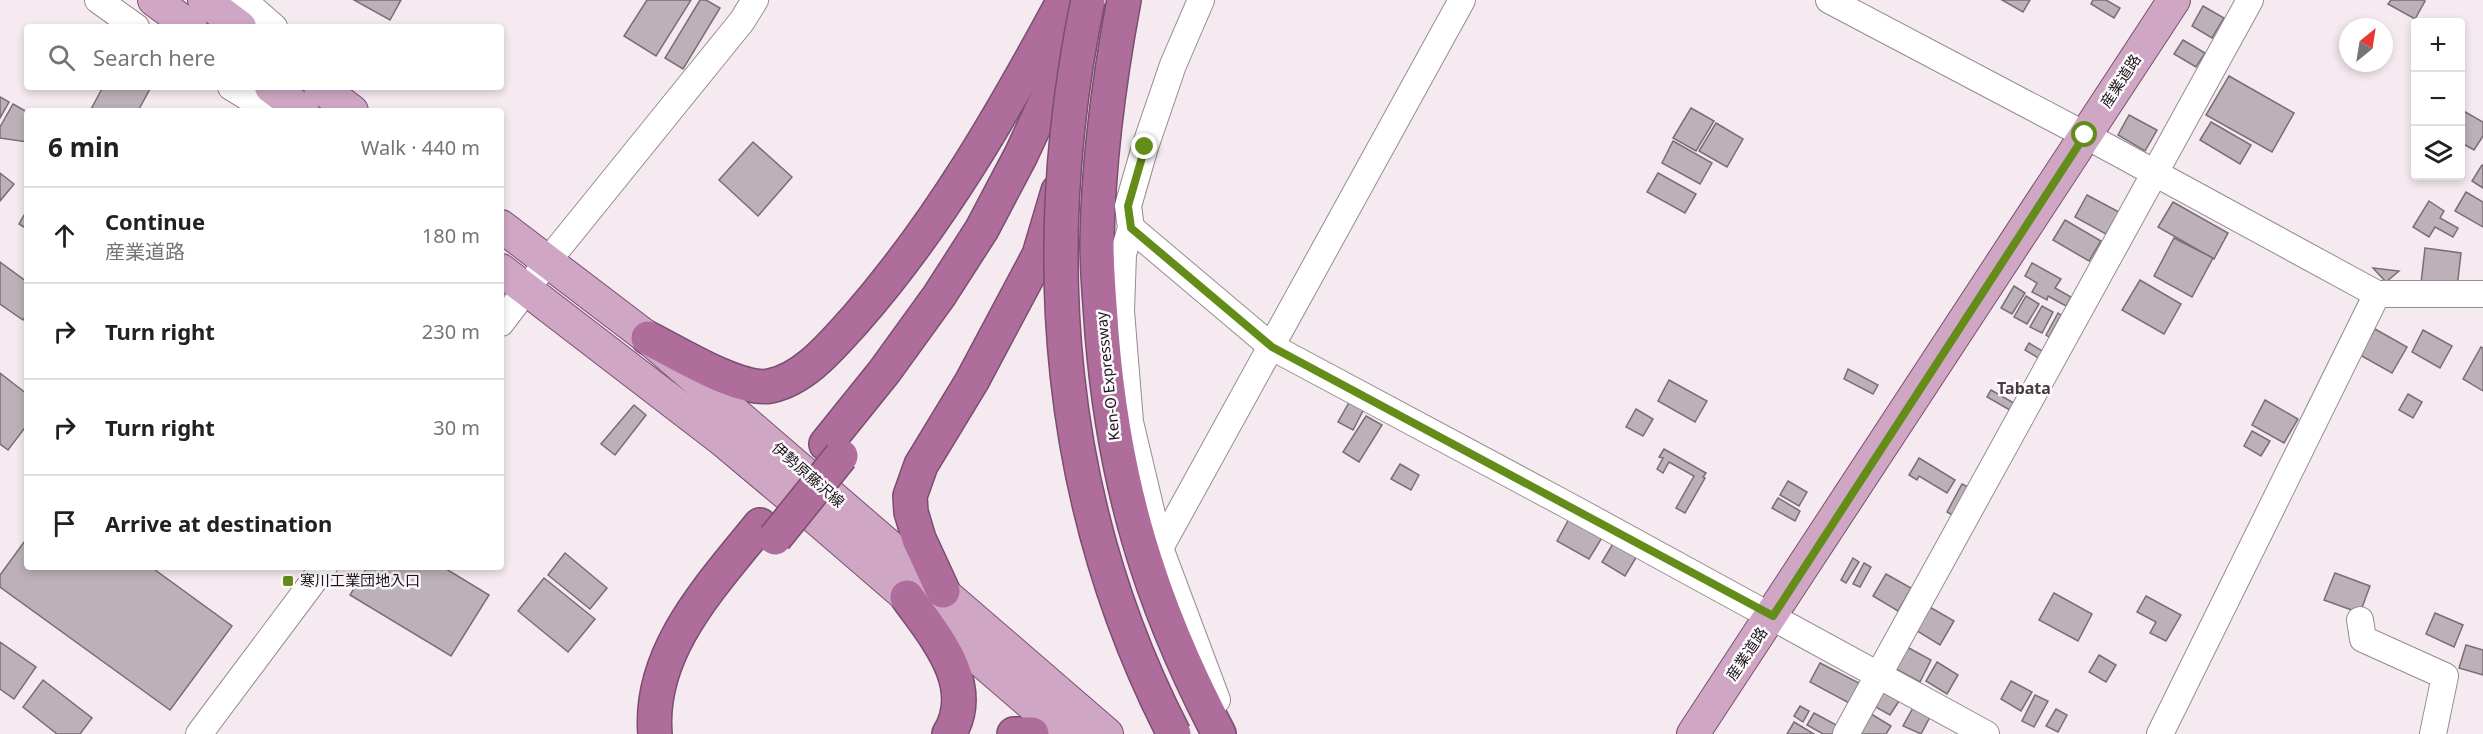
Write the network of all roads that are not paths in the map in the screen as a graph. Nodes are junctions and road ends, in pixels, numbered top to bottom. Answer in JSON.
{"nodes":[{"id":1,"x":98,"y":0,"type":"edge"},
{"id":2,"x":154,"y":0,"type":"edge"},
{"id":3,"x":204,"y":0,"type":"edge"},
{"id":4,"x":243,"y":0,"type":"edge"},
{"id":5,"x":755,"y":0,"type":"edge"},
{"id":6,"x":1064,"y":0,"type":"edge"},
{"id":7,"x":1088,"y":0,"type":"edge"},
{"id":8,"x":1113,"y":0,"type":"edge"},
{"id":9,"x":1124,"y":0,"type":"edge"},
{"id":10,"x":1201,"y":0,"type":"edge"},
{"id":11,"x":1462,"y":0,"type":"edge"},
{"id":12,"x":2174,"y":0,"type":"edge"},
{"id":13,"x":2250,"y":0,"type":"edge"},
{"id":14,"x":1840,"y":3,"type":"edge"},
{"id":15,"x":132,"y":24,"type":"edge"},
{"id":16,"x":186,"y":24,"type":"edge"},
{"id":17,"x":236,"y":24,"type":"edge"},
{"id":18,"x":271,"y":24,"type":"edge"},
{"id":19,"x":1103,"y":38,"type":"junction"},
{"id":20,"x":236,"y":90,"type":"edge"},
{"id":21,"x":275,"y":90,"type":"edge"},
{"id":22,"x":324,"y":90,"type":"edge"},
{"id":23,"x":335,"y":90,"type":"edge"},
{"id":24,"x":272,"y":108,"type":"edge"},
{"id":25,"x":299,"y":108,"type":"edge"},
{"id":26,"x":349,"y":108,"type":"edge"},
{"id":27,"x":350,"y":108,"type":"edge"},
{"id":28,"x":2085,"y":135,"type":"junction"},
{"id":29,"x":2156,"y":174,"type":"junction"},
{"id":30,"x":504,"y":228,"type":"edge"},
{"id":31,"x":1131,"y":228,"type":"junction"},
{"id":32,"x":547,"y":262,"type":"junction"},
{"id":33,"x":504,"y":272,"type":"edge"},
{"id":34,"x":525,"y":290,"type":"junction"},
{"id":35,"x":2377,"y":294,"type":"junction"},
{"id":36,"x":2483,"y":294,"type":"edge"},
{"id":37,"x":504,"y":319,"type":"edge"},
{"id":38,"x":648,"y":338,"type":"junction"},
{"id":39,"x":1272,"y":347,"type":"junction"},
{"id":40,"x":834,"y":450,"type":"junction"},
{"id":41,"x":768,"y":532,"type":"junction"},
{"id":42,"x":1160,"y":548,"type":"junction"},
{"id":43,"x":322,"y":570,"type":"edge"},
{"id":44,"x":943,"y":591,"type":"junction"},
{"id":45,"x":907,"y":597,"type":"junction"},
{"id":46,"x":1773,"y":616,"type":"junction"},
{"id":47,"x":2360,"y":620,"type":"dead end"},
{"id":48,"x":1878,"y":675,"type":"junction"},
{"id":49,"x":200,"y":734,"type":"edge"},
{"id":50,"x":656,"y":734,"type":"edge"},
{"id":51,"x":678,"y":734,"type":"edge"},
{"id":52,"x":949,"y":734,"type":"edge"},
{"id":53,"x":1014,"y":734,"type":"edge"},
{"id":54,"x":1032,"y":734,"type":"edge"},
{"id":55,"x":1066,"y":734,"type":"edge"},
{"id":56,"x":1107,"y":734,"type":"edge"},
{"id":57,"x":1174,"y":734,"type":"edge"},
{"id":58,"x":1219,"y":734,"type":"edge"},
{"id":59,"x":1231,"y":734,"type":"edge"},
{"id":60,"x":1694,"y":734,"type":"edge"},
{"id":61,"x":1846,"y":734,"type":"edge"},
{"id":62,"x":1986,"y":734,"type":"edge"},
{"id":63,"x":2160,"y":734,"type":"edge"},
{"id":64,"x":2433,"y":734,"type":"edge"}],
"edges":[{"from":1,"to":15,"type":"street"},
{"from":2,"to":16,"type":"main road"},
{"from":3,"to":17,"type":"main road"},
{"from":4,"to":18,"type":"street"},
{"from":5,"to":32,"type":"street"},
{"from":6,"to":38,"type":"highway"},
{"from":7,"to":40,"type":"highway"},
{"from":7,"to":57,"type":"highway","bridge":true},
{"from":8,"to":19,"type":"highway"},
{"from":9,"to":58,"type":"highway","name":"Ken-O Expressway"},
{"from":10,"to":31,"type":"street"},
{"from":11,"to":39,"type":"street"},
{"from":12,"to":28,"type":"main road","name":"産業道路"},
{"from":13,"to":29,"type":"street"},
{"from":14,"to":28,"type":"street"},
{"from":19,"to":40,"type":"highway"},
{"from":19,"to":44,"type":"highway"},
{"from":20,"to":24,"type":"street"},
{"from":21,"to":25,"type":"main road"},
{"from":22,"to":26,"type":"main road"},
{"from":23,"to":27,"type":"street"},
{"from":28,"to":29,"type":"street"},
{"from":28,"to":46,"type":"main road","name":"産業道路"},
{"from":29,"to":35,"type":"street"},
{"from":29,"to":48,"type":"street"},
{"from":30,"to":32,"type":"main road","name":"伊勢原藤沢線"},
{"from":31,"to":39,"type":"street"},
{"from":31,"to":42,"type":"street"},
{"from":32,"to":34,"type":"street"},
{"from":32,"to":38,"type":"main road","name":"伊勢原藤沢線"},
{"from":33,"to":34,"type":"main road","name":"伊勢原藤沢線"},
{"from":34,"to":37,"type":"street"},
{"from":34,"to":45,"type":"main road","name":"伊勢原藤沢線"},
{"from":35,"to":36,"type":"street"},
{"from":35,"to":63,"type":"street"},
{"from":38,"to":44,"type":"main road","name":"伊勢原藤沢線"},
{"from":39,"to":42,"type":"street"},
{"from":39,"to":46,"type":"street"},
{"from":40,"to":41,"type":"highway","bridge":true},
{"from":41,"to":50,"type":"highway"},
{"from":41,"to":51,"type":"highway"},
{"from":42,"to":59,"type":"street"},
{"from":43,"to":49,"type":"street"},
{"from":44,"to":56,"type":"main road","name":"伊勢原藤沢線"},
{"from":45,"to":52,"type":"highway"},
{"from":45,"to":55,"type":"main road","name":"伊勢原藤沢線"},
{"from":46,"to":48,"type":"street"},
{"from":46,"to":60,"type":"main road","name":"産業道路"},
{"from":47,"to":64,"type":"street"},
{"from":48,"to":61,"type":"street"},
{"from":48,"to":62,"type":"street"},
{"from":53,"to":54,"type":"highway"}]}
